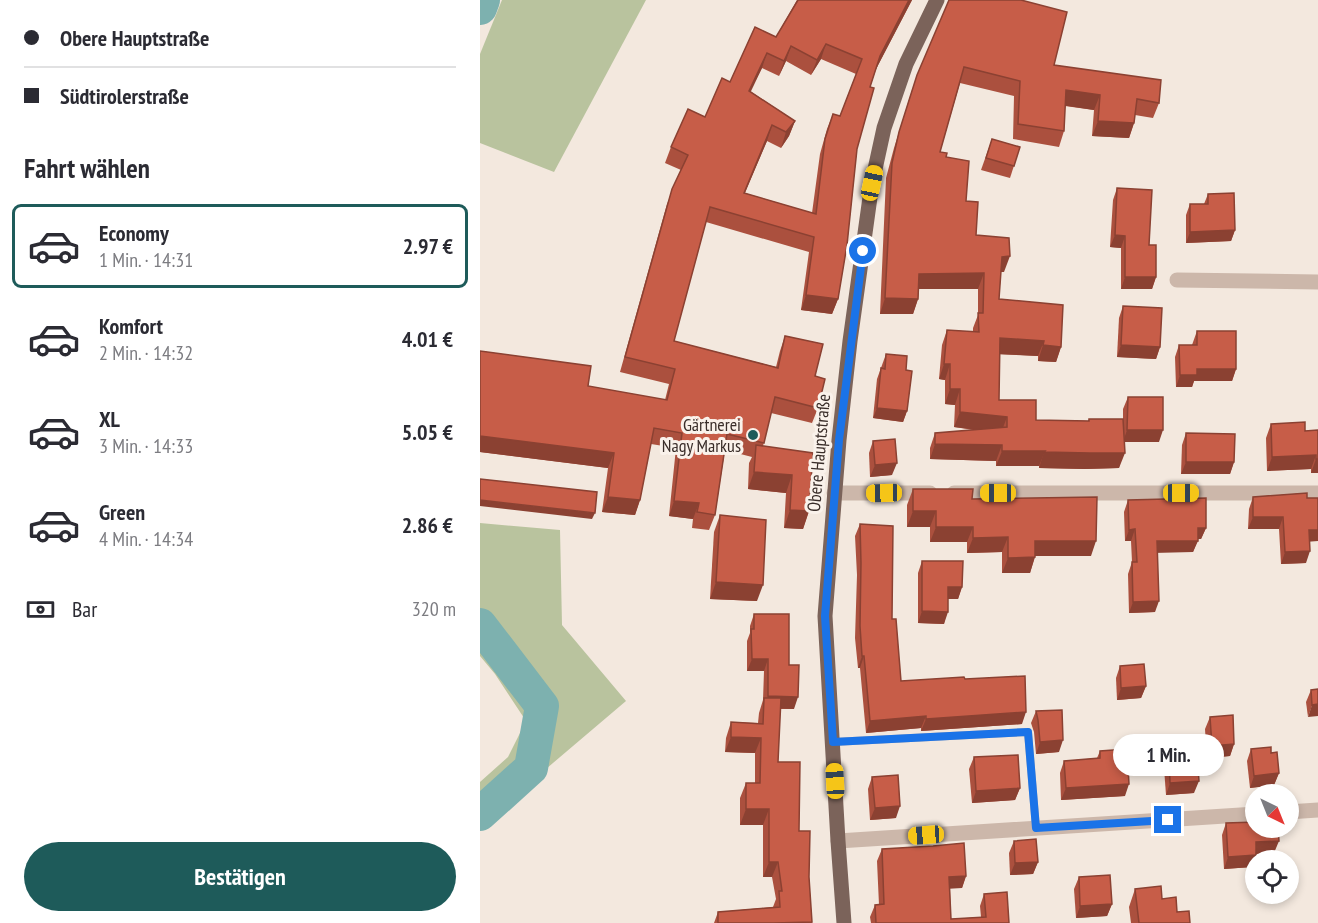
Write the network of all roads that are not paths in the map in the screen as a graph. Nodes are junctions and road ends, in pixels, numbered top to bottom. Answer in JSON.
{"nodes":[{"id":1,"x":937,"y":0,"type":"edge"},
{"id":2,"x":1177,"y":280,"type":"dead end"},
{"id":3,"x":1318,"y":282,"type":"edge"},
{"id":4,"x":834,"y":493,"type":"junction"},
{"id":5,"x":1318,"y":493,"type":"edge"},
{"id":6,"x":833,"y":742,"type":"junction"},
{"id":7,"x":1318,"y":810,"type":"edge"},
{"id":8,"x":1299,"y":811,"type":"edge"},
{"id":9,"x":1245,"y":815,"type":"edge"},
{"id":10,"x":1036,"y":828,"type":"junction"},
{"id":11,"x":838,"y":841,"type":"junction"},
{"id":12,"x":844,"y":923,"type":"edge"}],
"edges":[{"from":1,"to":4,"type":"main road","name":"Obere Hauptstraße"},
{"from":2,"to":3,"type":"street"},
{"from":4,"to":5,"type":"street"},
{"from":4,"to":6,"type":"main road","name":"Obere Hauptstraße"},
{"from":6,"to":10,"type":"lane"},
{"from":6,"to":11,"type":"main road","name":"Obere Hauptstraße"},
{"from":7,"to":8,"type":"street"},
{"from":9,"to":10,"type":"street"},
{"from":10,"to":11,"type":"street"},
{"from":11,"to":12,"type":"main road","name":"Obere Hauptstraße"}]}
